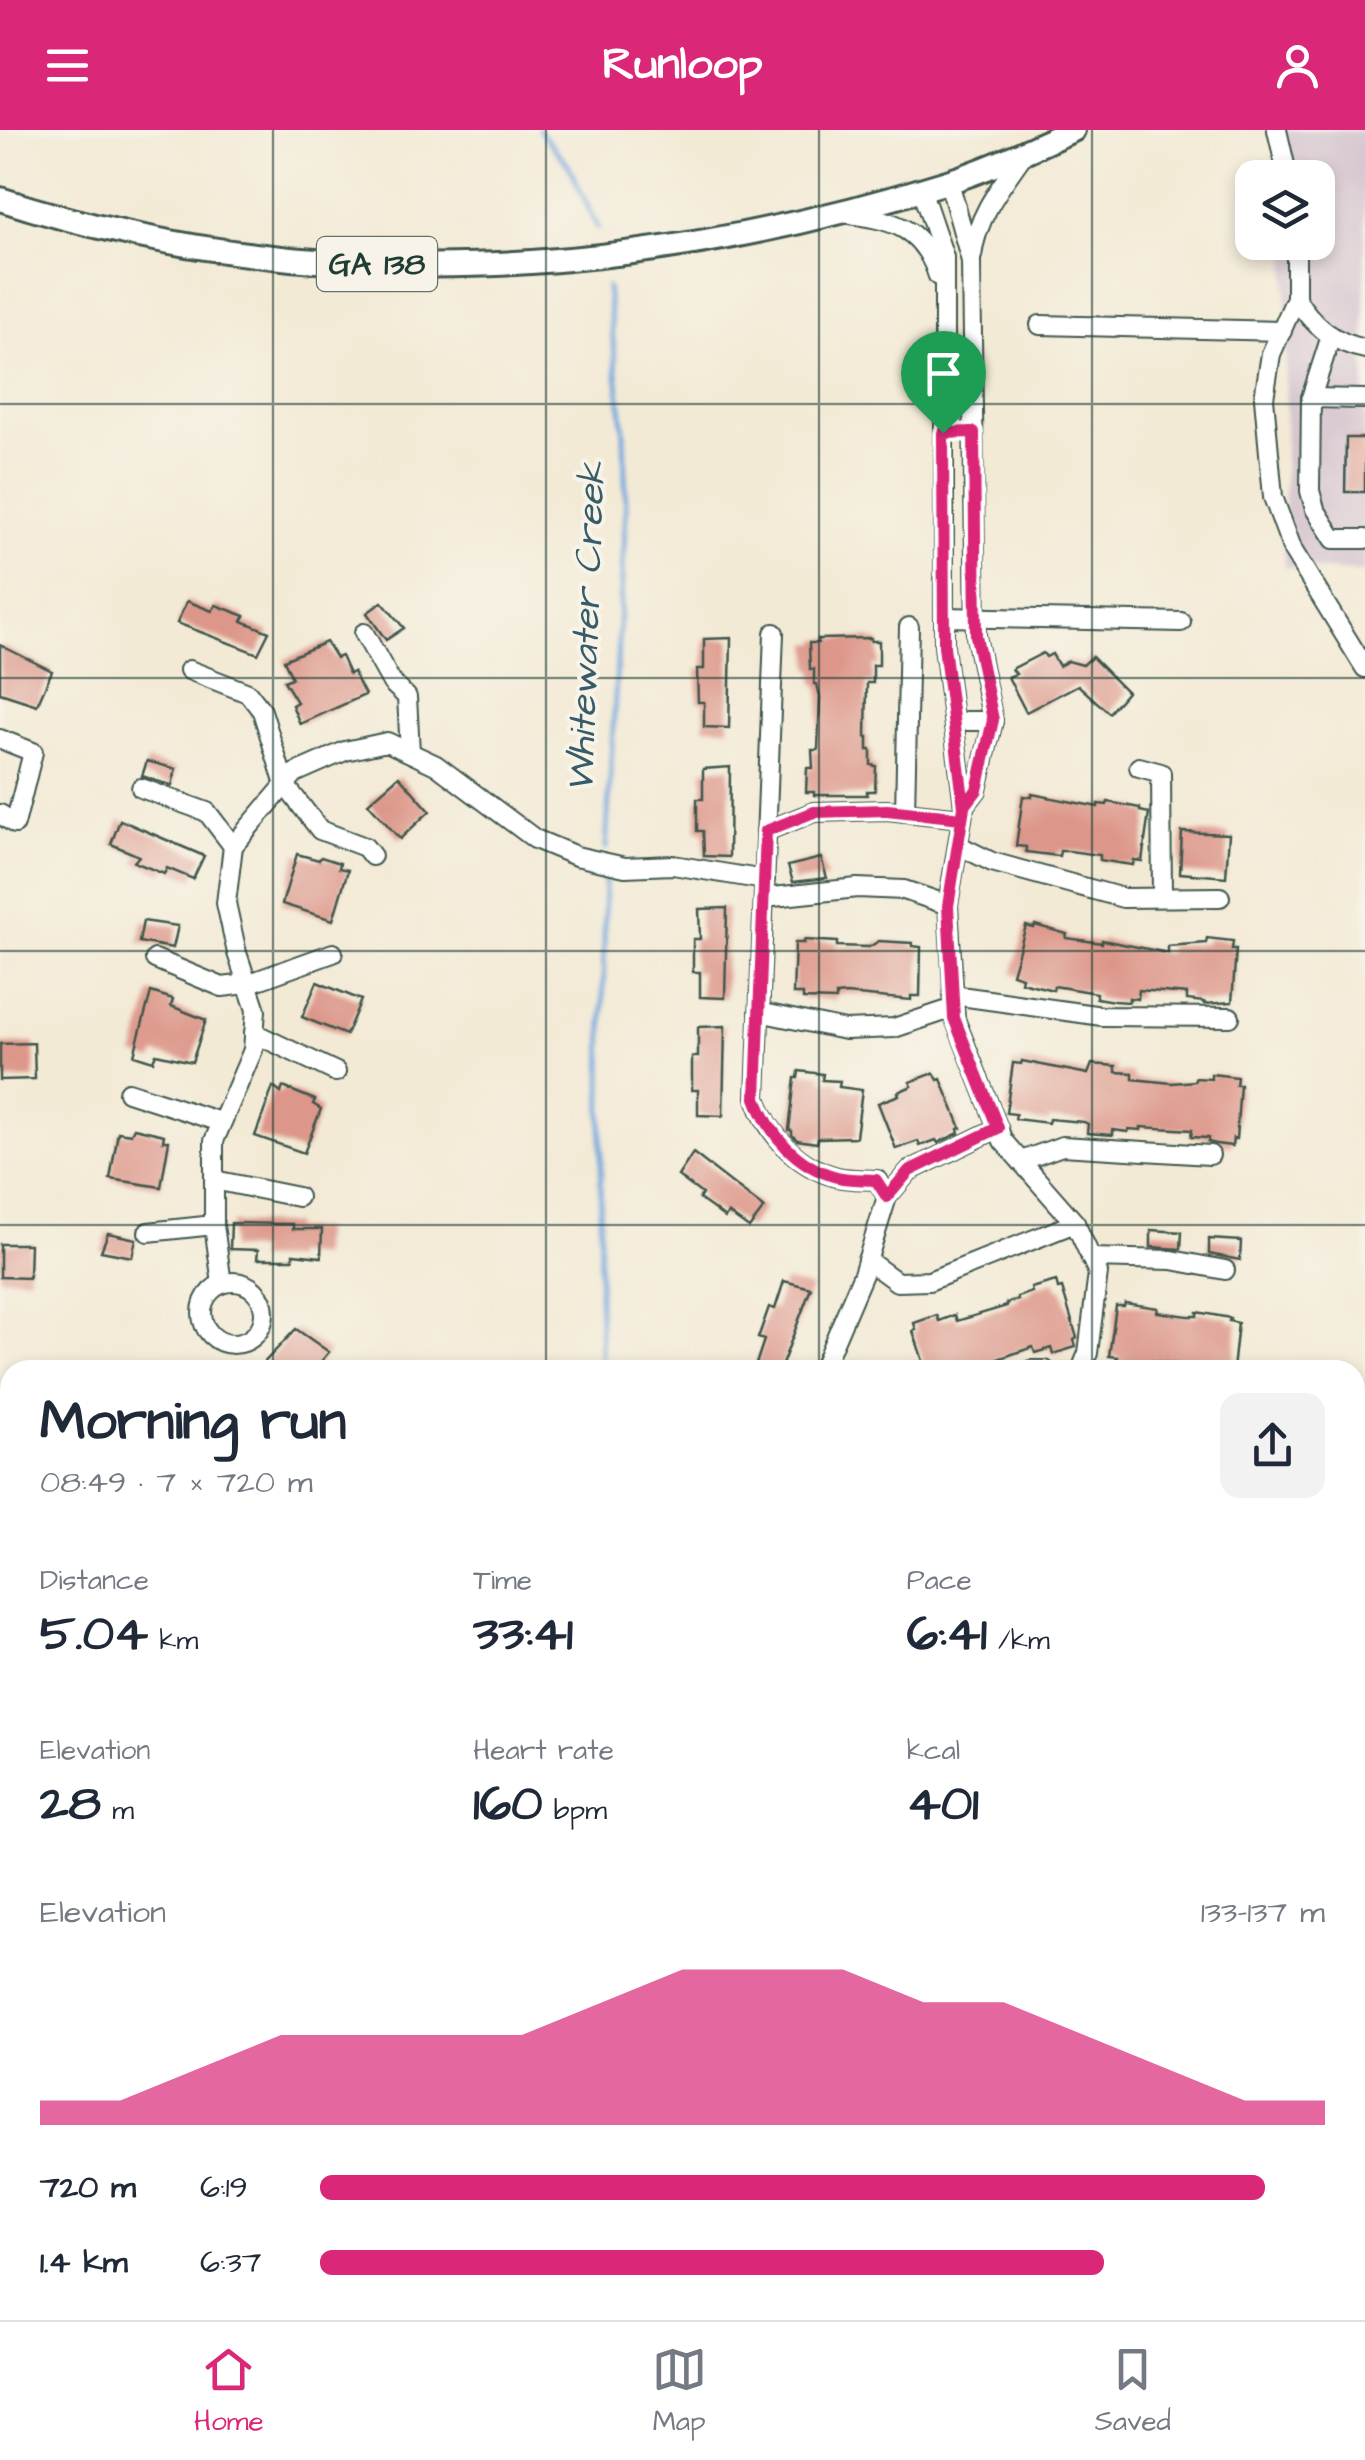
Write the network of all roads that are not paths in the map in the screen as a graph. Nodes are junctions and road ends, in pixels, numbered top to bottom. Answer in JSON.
{"nodes":[{"id":1,"x":1073,"y":130,"type":"edge"},
{"id":2,"x":1278,"y":130,"type":"edge"},
{"id":3,"x":1025,"y":152,"type":"junction"},
{"id":4,"x":1284,"y":160,"type":"edge"},
{"id":5,"x":949,"y":182,"type":"junction"},
{"id":6,"x":920,"y":189,"type":"junction"},
{"id":7,"x":0,"y":199,"type":"edge"},
{"id":8,"x":843,"y":213,"type":"junction"},
{"id":9,"x":1296,"y":260,"type":"edge"},
{"id":10,"x":971,"y":262,"type":"junction"},
{"id":11,"x":944,"y":294,"type":"junction"},
{"id":12,"x":1296,"y":298,"type":"junction"},
{"id":13,"x":1040,"y":325,"type":"dead end"},
{"id":14,"x":1282,"y":331,"type":"junction"},
{"id":15,"x":1331,"y":336,"type":"junction"},
{"id":16,"x":1365,"y":348,"type":"edge"},
{"id":17,"x":1311,"y":398,"type":"junction"},
{"id":18,"x":1365,"y":399,"type":"edge"},
{"id":19,"x":974,"y":432,"type":"junction"},
{"id":20,"x":943,"y":433,"type":"junction"},
{"id":21,"x":1365,"y":540,"type":"edge"},
{"id":22,"x":944,"y":617,"type":"junction"},
{"id":23,"x":976,"y":618,"type":"junction"},
{"id":24,"x":1181,"y":622,"type":"dead end"},
{"id":25,"x":909,"y":628,"type":"dead end"},
{"id":26,"x":364,"y":633,"type":"dead end"},
{"id":27,"x":774,"y":633,"type":"dead end"},
{"id":28,"x":945,"y":654,"type":"junction"},
{"id":29,"x":1365,"y":668,"type":"edge"},
{"id":30,"x":189,"y":670,"type":"dead end"},
{"id":31,"x":993,"y":720,"type":"junction"},
{"id":32,"x":966,"y":721,"type":"junction"},
{"id":33,"x":0,"y":739,"type":"edge"},
{"id":34,"x":956,"y":749,"type":"junction"},
{"id":35,"x":410,"y":752,"type":"junction"},
{"id":36,"x":1140,"y":767,"type":"dead end"},
{"id":37,"x":285,"y":786,"type":"junction"},
{"id":38,"x":141,"y":788,"type":"dead end"},
{"id":39,"x":906,"y":812,"type":"junction"},
{"id":40,"x":963,"y":813,"type":"junction"},
{"id":41,"x":0,"y":814,"type":"edge"},
{"id":42,"x":766,"y":831,"type":"junction"},
{"id":43,"x":958,"y":845,"type":"junction"},
{"id":44,"x":233,"y":846,"type":"junction"},
{"id":45,"x":372,"y":856,"type":"dead end"},
{"id":46,"x":764,"y":889,"type":"junction"},
{"id":47,"x":1162,"y":897,"type":"junction"},
{"id":48,"x":1220,"y":897,"type":"dead end"},
{"id":49,"x":948,"y":906,"type":"junction"},
{"id":50,"x":332,"y":953,"type":"dead end"},
{"id":51,"x":155,"y":959,"type":"dead end"},
{"id":52,"x":247,"y":984,"type":"junction"},
{"id":53,"x":954,"y":1002,"type":"junction"},
{"id":54,"x":760,"y":1012,"type":"junction"},
{"id":55,"x":1230,"y":1017,"type":"dead end"},
{"id":56,"x":254,"y":1034,"type":"junction"},
{"id":57,"x":336,"y":1072,"type":"dead end"},
{"id":58,"x":128,"y":1092,"type":"dead end"},
{"id":59,"x":220,"y":1122,"type":"junction"},
{"id":60,"x":998,"y":1128,"type":"junction"},
{"id":61,"x":1210,"y":1155,"type":"dead end"},
{"id":62,"x":1021,"y":1161,"type":"junction"},
{"id":63,"x":214,"y":1180,"type":"junction"},
{"id":64,"x":298,"y":1197,"type":"dead end"},
{"id":65,"x":887,"y":1197,"type":"junction"},
{"id":66,"x":1075,"y":1223,"type":"junction"},
{"id":67,"x":214,"y":1225,"type":"junction"},
{"id":68,"x":148,"y":1232,"type":"dead end"},
{"id":69,"x":1091,"y":1258,"type":"junction"},
{"id":70,"x":867,"y":1260,"type":"junction"},
{"id":71,"x":1225,"y":1270,"type":"dead end"},
{"id":72,"x":222,"y":1284,"type":"dead end"},
{"id":73,"x":826,"y":1360,"type":"edge"},
{"id":74,"x":1085,"y":1360,"type":"edge"}],
"edges":[{"from":1,"to":3,"type":"main road","number":"GA 138"},
{"from":2,"to":4,"type":"street"},
{"from":3,"to":5,"type":"main road","number":"GA 138"},
{"from":3,"to":10,"type":"street"},
{"from":5,"to":6,"type":"main road","number":"GA 138"},
{"from":5,"to":10,"type":"street"},
{"from":6,"to":8,"type":"main road","number":"GA 138"},
{"from":6,"to":11,"type":"street"},
{"from":7,"to":8,"type":"main road","number":"GA 138"},
{"from":8,"to":11,"type":"street"},
{"from":9,"to":12,"type":"street"},
{"from":10,"to":19,"type":"street"},
{"from":11,"to":20,"type":"street"},
{"from":12,"to":14,"type":"street"},
{"from":12,"to":15,"type":"street"},
{"from":13,"to":14,"type":"street"},
{"from":14,"to":29,"type":"street"},
{"from":15,"to":16,"type":"street"},
{"from":15,"to":17,"type":"street"},
{"from":17,"to":18,"type":"street"},
{"from":17,"to":21,"type":"street"},
{"from":19,"to":20,"type":"street"},
{"from":19,"to":23,"type":"street"},
{"from":20,"to":22,"type":"street"},
{"from":22,"to":23,"type":"street"},
{"from":22,"to":28,"type":"street"},
{"from":23,"to":24,"type":"street"},
{"from":23,"to":31,"type":"street"},
{"from":25,"to":39,"type":"street"},
{"from":26,"to":35,"type":"street"},
{"from":27,"to":42,"type":"street"},
{"from":28,"to":32,"type":"street"},
{"from":28,"to":34,"type":"street"},
{"from":30,"to":37,"type":"street"},
{"from":31,"to":32,"type":"street"},
{"from":31,"to":40,"type":"street"},
{"from":32,"to":34,"type":"street"},
{"from":33,"to":41,"type":"street"},
{"from":34,"to":40,"type":"street"},
{"from":35,"to":37,"type":"street"},
{"from":35,"to":46,"type":"street"},
{"from":36,"to":47,"type":"street"},
{"from":37,"to":44,"type":"street"},
{"from":37,"to":45,"type":"street"},
{"from":38,"to":44,"type":"street"},
{"from":39,"to":40,"type":"street"},
{"from":39,"to":42,"type":"street"},
{"from":40,"to":43,"type":"street"},
{"from":42,"to":46,"type":"street"},
{"from":43,"to":47,"type":"street"},
{"from":43,"to":49,"type":"street"},
{"from":44,"to":52,"type":"street"},
{"from":46,"to":49,"type":"street"},
{"from":46,"to":54,"type":"street"},
{"from":47,"to":48,"type":"street"},
{"from":49,"to":53,"type":"street"},
{"from":50,"to":52,"type":"street"},
{"from":51,"to":52,"type":"street"},
{"from":52,"to":56,"type":"street"},
{"from":53,"to":54,"type":"street"},
{"from":53,"to":55,"type":"street"},
{"from":53,"to":60,"type":"street"},
{"from":54,"to":65,"type":"street"},
{"from":56,"to":57,"type":"street"},
{"from":56,"to":59,"type":"street"},
{"from":58,"to":59,"type":"street"},
{"from":59,"to":63,"type":"street"},
{"from":60,"to":62,"type":"street"},
{"from":60,"to":65,"type":"street"},
{"from":61,"to":62,"type":"street"},
{"from":62,"to":66,"type":"street"},
{"from":63,"to":64,"type":"street"},
{"from":63,"to":67,"type":"street"},
{"from":65,"to":70,"type":"street"},
{"from":66,"to":69,"type":"street"},
{"from":66,"to":70,"type":"street"},
{"from":67,"to":68,"type":"street"},
{"from":67,"to":72,"type":"street"},
{"from":69,"to":71,"type":"street"},
{"from":69,"to":74,"type":"street"},
{"from":70,"to":73,"type":"street"}]}
